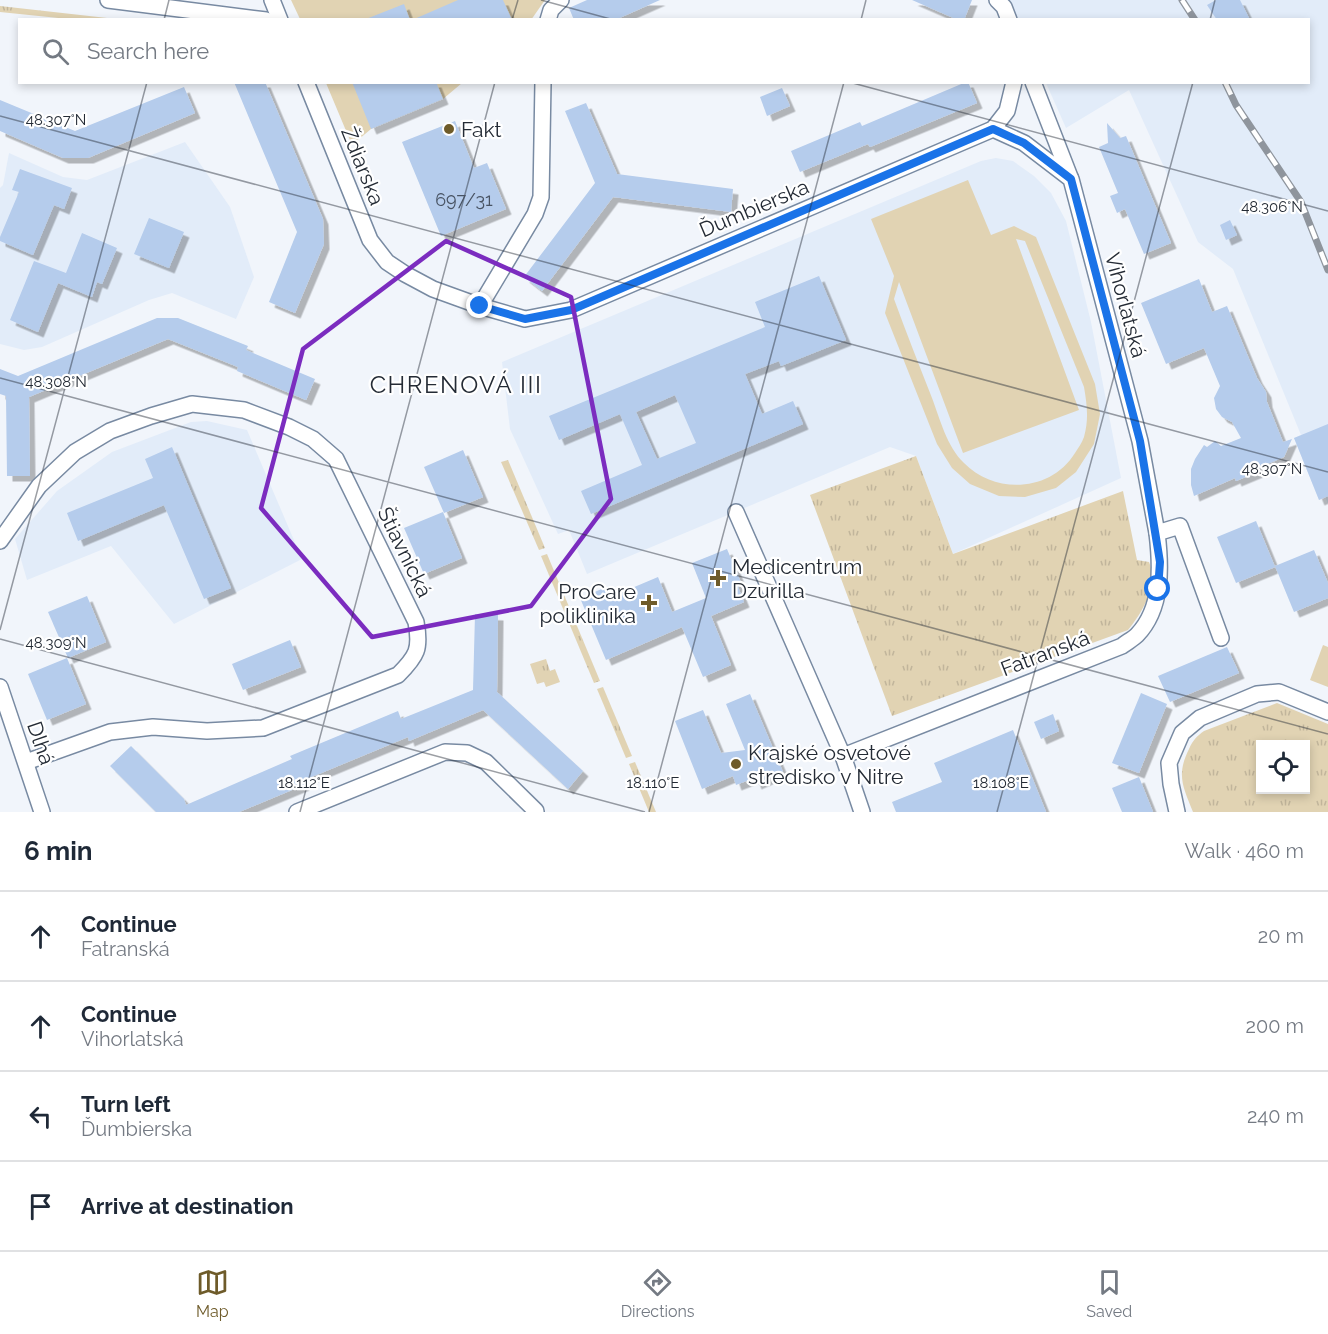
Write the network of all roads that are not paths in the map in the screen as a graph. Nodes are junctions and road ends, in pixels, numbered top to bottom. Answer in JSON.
{"nodes":[{"id":1,"x":108,"y":0,"type":"edge"},
{"id":2,"x":272,"y":0,"type":"edge"},
{"id":3,"x":561,"y":0,"type":"edge"},
{"id":4,"x":997,"y":0,"type":"edge"},
{"id":5,"x":250,"y":18,"type":"edge"},
{"id":6,"x":279,"y":18,"type":"edge"},
{"id":7,"x":549,"y":18,"type":"edge"},
{"id":8,"x":1008,"y":18,"type":"edge"},
{"id":9,"x":307,"y":84,"type":"edge"},
{"id":10,"x":543,"y":84,"type":"edge"},
{"id":11,"x":1014,"y":84,"type":"edge"},
{"id":12,"x":1034,"y":84,"type":"edge"},
{"id":13,"x":993,"y":129,"type":"junction"},
{"id":14,"x":1071,"y":179,"type":"junction"},
{"id":15,"x":387,"y":262,"type":"joint"},
{"id":16,"x":480,"y":306,"type":"junction"},
{"id":17,"x":739,"y":518,"type":"dead end"},
{"id":18,"x":1156,"y":533,"type":"junction"},
{"id":19,"x":0,"y":541,"type":"edge"},
{"id":20,"x":1221,"y":638,"type":"dead end"},
{"id":21,"x":0,"y":687,"type":"edge"},
{"id":22,"x":1328,"y":712,"type":"edge"},
{"id":23,"x":843,"y":756,"type":"junction"},
{"id":24,"x":26,"y":762,"type":"junction"},
{"id":25,"x":42,"y":812,"type":"edge"},
{"id":26,"x":297,"y":812,"type":"edge"},
{"id":27,"x":535,"y":812,"type":"edge"},
{"id":28,"x":862,"y":812,"type":"edge"},
{"id":29,"x":1177,"y":812,"type":"edge"}],
"edges":[{"from":1,"to":5,"type":"street"},
{"from":2,"to":6,"type":"street"},
{"from":3,"to":7,"type":"street"},
{"from":4,"to":8,"type":"street"},
{"from":9,"to":15,"type":"street","name":"Ždiarska"},
{"from":10,"to":16,"type":"street"},
{"from":11,"to":13,"type":"street"},
{"from":12,"to":14,"type":"street"},
{"from":13,"to":14,"type":"street"},
{"from":13,"to":16,"type":"street","name":"Ďumbierska"},
{"from":14,"to":18,"type":"street","name":"Vihorlatská"},
{"from":15,"to":16,"type":"street","name":"Ďumbierska"},
{"from":17,"to":23,"type":"street"},
{"from":18,"to":20,"type":"street"},
{"from":18,"to":23,"type":"street","name":"Fatranská"},
{"from":19,"to":24,"type":"street","name":"Štiavnická"},
{"from":21,"to":24,"type":"street","name":"Dlhá"},
{"from":22,"to":29,"type":"street"},
{"from":23,"to":28,"type":"street"},
{"from":24,"to":25,"type":"street","name":"Dlhá"},
{"from":26,"to":27,"type":"street"}]}
